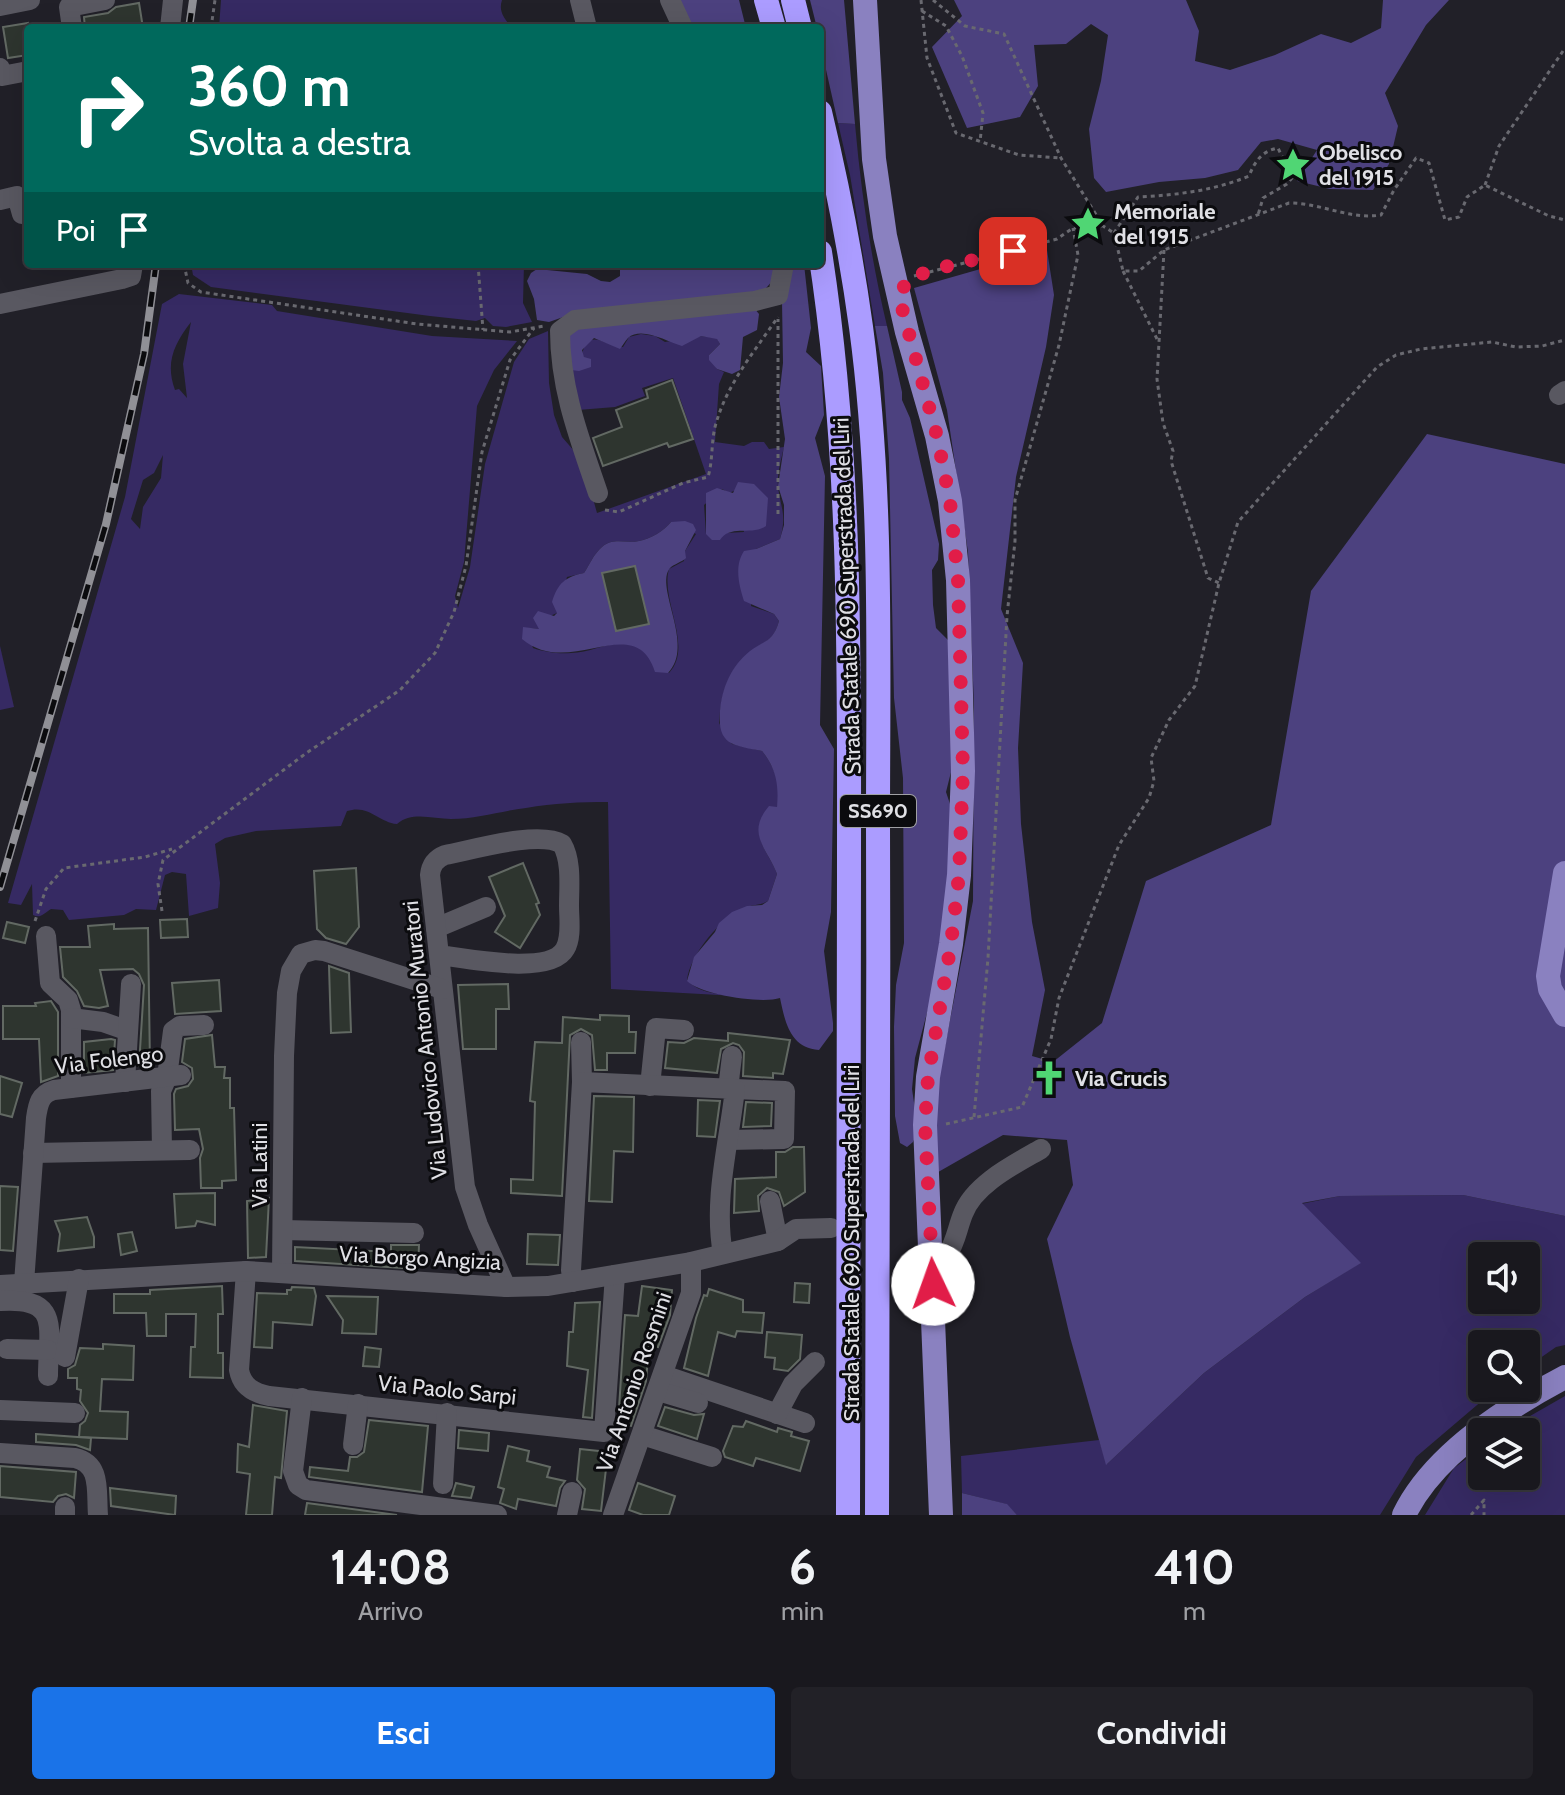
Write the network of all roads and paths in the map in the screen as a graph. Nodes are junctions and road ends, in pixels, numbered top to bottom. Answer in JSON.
{"nodes":[{"id":1,"x":105,"y":0,"type":"edge"},
{"id":2,"x":173,"y":0,"type":"edge"},
{"id":3,"x":215,"y":0,"type":"edge"},
{"id":4,"x":580,"y":0,"type":"edge"},
{"id":5,"x":670,"y":0,"type":"edge"},
{"id":6,"x":766,"y":0,"type":"edge"},
{"id":7,"x":793,"y":0,"type":"edge"},
{"id":8,"x":865,"y":0,"type":"edge"},
{"id":9,"x":921,"y":0,"type":"edge"},
{"id":10,"x":933,"y":0,"type":"edge"},
{"id":11,"x":30,"y":1,"type":"edge"},
{"id":12,"x":0,"y":6,"type":"edge"},
{"id":13,"x":922,"y":11,"type":"junction"},
{"id":14,"x":71,"y":24,"type":"edge"},
{"id":15,"x":170,"y":24,"type":"edge"},
{"id":16,"x":212,"y":24,"type":"edge"},
{"id":17,"x":586,"y":24,"type":"edge"},
{"id":18,"x":681,"y":24,"type":"edge"},
{"id":19,"x":773,"y":24,"type":"edge"},
{"id":20,"x":799,"y":24,"type":"edge"},
{"id":21,"x":1565,"y":48,"type":"edge"},
{"id":22,"x":0,"y":68,"type":"edge"},
{"id":23,"x":24,"y":78,"type":"edge"},
{"id":24,"x":824,"y":128,"type":"edge"},
{"id":25,"x":980,"y":142,"type":"junction"},
{"id":26,"x":1061,"y":158,"type":"junction"},
{"id":27,"x":1485,"y":185,"type":"junction"},
{"id":28,"x":0,"y":200,"type":"edge"},
{"id":29,"x":24,"y":214,"type":"edge"},
{"id":30,"x":1258,"y":215,"type":"junction"},
{"id":31,"x":1565,"y":220,"type":"edge"},
{"id":32,"x":1103,"y":226,"type":"junction"},
{"id":33,"x":1073,"y":228,"type":"junction"},
{"id":34,"x":1114,"y":233,"type":"junction"},
{"id":35,"x":1164,"y":250,"type":"junction"},
{"id":36,"x":132,"y":268,"type":"edge"},
{"id":37,"x":185,"y":268,"type":"edge"},
{"id":38,"x":478,"y":268,"type":"edge"},
{"id":39,"x":783,"y":268,"type":"edge"},
{"id":40,"x":822,"y":268,"type":"edge"},
{"id":41,"x":1123,"y":271,"type":"junction"},
{"id":42,"x":778,"y":295,"type":"junction"},
{"id":43,"x":899,"y":297,"type":"junction"},
{"id":44,"x":0,"y":304,"type":"edge"},
{"id":45,"x":778,"y":317,"type":"junction"},
{"id":46,"x":575,"y":320,"type":"junction"},
{"id":47,"x":534,"y":328,"type":"junction"},
{"id":48,"x":483,"y":330,"type":"junction"},
{"id":49,"x":1565,"y":340,"type":"edge"},
{"id":50,"x":1158,"y":341,"type":"junction"},
{"id":51,"x":598,"y":493,"type":"joint"},
{"id":52,"x":778,"y":514,"type":"dead end"},
{"id":53,"x":1219,"y":583,"type":"junction"},
{"id":54,"x":176,"y":848,"type":"junction"},
{"id":55,"x":1565,"y":873,"type":"edge"},
{"id":56,"x":486,"y":907,"type":"dead end"},
{"id":57,"x":162,"y":911,"type":"dead end"},
{"id":58,"x":436,"y":928,"type":"junction"},
{"id":59,"x":40,"y":932,"type":"joint"},
{"id":60,"x":439,"y":955,"type":"junction"},
{"id":61,"x":131,"y":984,"type":"dead end"},
{"id":62,"x":442,"y":989,"type":"junction"},
{"id":63,"x":1565,"y":1015,"type":"edge"},
{"id":64,"x":71,"y":1018,"type":"junction"},
{"id":65,"x":204,"y":1025,"type":"dead end"},
{"id":66,"x":126,"y":1030,"type":"junction"},
{"id":67,"x":684,"y":1030,"type":"dead end"},
{"id":68,"x":581,"y":1042,"type":"dead end"},
{"id":69,"x":732,"y":1056,"type":"dead end"},
{"id":70,"x":174,"y":1076,"type":"junction"},
{"id":71,"x":125,"y":1082,"type":"junction"},
{"id":72,"x":582,"y":1082,"type":"junction"},
{"id":73,"x":650,"y":1086,"type":"junction"},
{"id":74,"x":71,"y":1088,"type":"junction"},
{"id":75,"x":731,"y":1089,"type":"junction"},
{"id":76,"x":974,"y":1117,"type":"junction"},
{"id":77,"x":947,"y":1124,"type":"dead end"},
{"id":78,"x":729,"y":1140,"type":"junction"},
{"id":79,"x":1041,"y":1149,"type":"dead end"},
{"id":80,"x":162,"y":1150,"type":"junction"},
{"id":81,"x":190,"y":1150,"type":"dead end"},
{"id":82,"x":33,"y":1153,"type":"junction"},
{"id":83,"x":770,"y":1201,"type":"dead end"},
{"id":84,"x":831,"y":1228,"type":"dead end"},
{"id":85,"x":283,"y":1230,"type":"junction"},
{"id":86,"x":414,"y":1233,"type":"dead end"},
{"id":87,"x":778,"y":1241,"type":"junction"},
{"id":88,"x":723,"y":1254,"type":"junction"},
{"id":89,"x":931,"y":1259,"type":"junction"},
{"id":90,"x":691,"y":1262,"type":"junction"},
{"id":91,"x":246,"y":1271,"type":"junction"},
{"id":92,"x":282,"y":1273,"type":"junction"},
{"id":93,"x":615,"y":1275,"type":"junction"},
{"id":94,"x":79,"y":1279,"type":"junction"},
{"id":95,"x":573,"y":1282,"type":"junction"},
{"id":96,"x":24,"y":1283,"type":"junction"},
{"id":97,"x":0,"y":1285,"type":"edge"},
{"id":98,"x":506,"y":1287,"type":"junction"},
{"id":99,"x":0,"y":1301,"type":"edge"},
{"id":100,"x":7,"y":1349,"type":"dead end"},
{"id":101,"x":56,"y":1353,"type":"junction"},
{"id":102,"x":815,"y":1362,"type":"dead end"},
{"id":103,"x":48,"y":1376,"type":"dead end"},
{"id":104,"x":1565,"y":1377,"type":"edge"},
{"id":105,"x":660,"y":1383,"type":"junction"},
{"id":106,"x":302,"y":1398,"type":"junction"},
{"id":107,"x":698,"y":1403,"type":"dead end"},
{"id":108,"x":358,"y":1404,"type":"junction"},
{"id":109,"x":0,"y":1410,"type":"edge"},
{"id":110,"x":75,"y":1413,"type":"dead end"},
{"id":111,"x":447,"y":1413,"type":"junction"},
{"id":112,"x":777,"y":1414,"type":"junction"},
{"id":113,"x":805,"y":1423,"type":"dead end"},
{"id":114,"x":642,"y":1435,"type":"junction"},
{"id":115,"x":353,"y":1445,"type":"dead end"},
{"id":116,"x":0,"y":1453,"type":"edge"},
{"id":117,"x":712,"y":1457,"type":"dead end"},
{"id":118,"x":443,"y":1484,"type":"dead end"},
{"id":119,"x":572,"y":1492,"type":"dead end"},
{"id":120,"x":617,"y":1514,"type":"edge"},
{"id":121,"x":98,"y":1515,"type":"edge"},
{"id":122,"x":497,"y":1515,"type":"edge"},
{"id":123,"x":567,"y":1515,"type":"edge"},
{"id":124,"x":848,"y":1515,"type":"edge"},
{"id":125,"x":877,"y":1515,"type":"edge"},
{"id":126,"x":941,"y":1515,"type":"edge"},
{"id":127,"x":1404,"y":1515,"type":"edge"},
{"id":128,"x":1471,"y":1515,"type":"edge"},
{"id":129,"x":1484,"y":1515,"type":"edge"}],
"edges":[{"from":1,"to":14,"type":"street"},
{"from":2,"to":15,"type":"street"},
{"from":3,"to":16,"type":"path"},
{"from":4,"to":17,"type":"street"},
{"from":5,"to":18,"type":"street"},
{"from":6,"to":19,"type":"highway"},
{"from":7,"to":20,"type":"highway"},
{"from":8,"to":43,"type":"main road"},
{"from":9,"to":13,"type":"path"},
{"from":10,"to":26,"type":"path"},
{"from":11,"to":12,"type":"street"},
{"from":13,"to":25,"type":"path"},
{"from":13,"to":25,"type":"path"},
{"from":21,"to":27,"type":"path"},
{"from":22,"to":23,"type":"street"},
{"from":24,"to":125,"type":"highway","name":"Strada Statale 690 Superstrada del Liri","number":"SS690"},
{"from":25,"to":26,"type":"path"},
{"from":26,"to":32,"type":"path"},
{"from":27,"to":30,"type":"path"},
{"from":27,"to":31,"type":"path"},
{"from":28,"to":29,"type":"street"},
{"from":30,"to":34,"type":"path"},
{"from":30,"to":35,"type":"path"},
{"from":32,"to":33,"type":"path"},
{"from":32,"to":34,"type":"path"},
{"from":33,"to":43,"type":"path"},
{"from":33,"to":76,"type":"path"},
{"from":34,"to":41,"type":"path"},
{"from":35,"to":41,"type":"path"},
{"from":35,"to":50,"type":"path"},
{"from":36,"to":44,"type":"street"},
{"from":37,"to":48,"type":"path"},
{"from":38,"to":48,"type":"path"},
{"from":39,"to":42,"type":"street"},
{"from":40,"to":124,"type":"highway","name":"Strada Statale 690 Superstrada del Liri","number":"SS690"},
{"from":41,"to":50,"type":"path"},
{"from":42,"to":45,"type":"path"},
{"from":42,"to":46,"type":"street"},
{"from":43,"to":89,"type":"main road"},
{"from":45,"to":51,"type":"path"},
{"from":45,"to":52,"type":"path"},
{"from":46,"to":47,"type":"path"},
{"from":46,"to":51,"type":"street"},
{"from":47,"to":48,"type":"path"},
{"from":47,"to":54,"type":"path"},
{"from":49,"to":53,"type":"path"},
{"from":50,"to":53,"type":"path"},
{"from":53,"to":76,"type":"path"},
{"from":54,"to":57,"type":"path"},
{"from":54,"to":59,"type":"path"},
{"from":55,"to":63,"type":"main road"},
{"from":56,"to":58,"type":"street"},
{"from":58,"to":60,"type":"street","name":"Via Ludovico Antonio Muratori"},
{"from":58,"to":60,"type":"street","name":"Via Ludovico Antonio Muratori"},
{"from":59,"to":64,"type":"street"},
{"from":60,"to":62,"type":"street","name":"Via Ludovico Antonio Muratori"},
{"from":61,"to":66,"type":"street"},
{"from":62,"to":85,"type":"street","name":"Via Latini"},
{"from":62,"to":98,"type":"street","name":"Via Ludovico Antonio Muratori"},
{"from":64,"to":66,"type":"street"},
{"from":64,"to":74,"type":"street"},
{"from":65,"to":70,"type":"street"},
{"from":66,"to":71,"type":"street"},
{"from":67,"to":73,"type":"street"},
{"from":68,"to":72,"type":"street"},
{"from":69,"to":75,"type":"street"},
{"from":70,"to":71,"type":"street","name":"Via Folengo"},
{"from":70,"to":80,"type":"street"},
{"from":71,"to":74,"type":"street","name":"Via Folengo"},
{"from":72,"to":73,"type":"street"},
{"from":72,"to":95,"type":"street"},
{"from":73,"to":75,"type":"street"},
{"from":74,"to":82,"type":"street","name":"Via Folengo"},
{"from":75,"to":78,"type":"street"},
{"from":75,"to":78,"type":"street"},
{"from":76,"to":77,"type":"path"},
{"from":78,"to":88,"type":"street"},
{"from":79,"to":89,"type":"street"},
{"from":80,"to":81,"type":"street"},
{"from":80,"to":82,"type":"street"},
{"from":82,"to":96,"type":"street","name":"Via Folengo"},
{"from":83,"to":87,"type":"street"},
{"from":84,"to":87,"type":"street","name":"Via Borgo Angizia"},
{"from":85,"to":86,"type":"street"},
{"from":85,"to":92,"type":"street","name":"Via Latini"},
{"from":87,"to":88,"type":"street","name":"Via Borgo Angizia"},
{"from":88,"to":90,"type":"street","name":"Via Borgo Angizia"},
{"from":89,"to":126,"type":"main road"},
{"from":90,"to":93,"type":"street","name":"Via Borgo Angizia"},
{"from":90,"to":105,"type":"street","name":"Via Antonio Rosmini"},
{"from":91,"to":92,"type":"street","name":"Via Borgo Angizia"},
{"from":91,"to":94,"type":"street","name":"Via Borgo Angizia"},
{"from":91,"to":106,"type":"street","name":"Via Paolo Sarpi"},
{"from":92,"to":98,"type":"street","name":"Via Borgo Angizia"},
{"from":93,"to":95,"type":"street","name":"Via Borgo Angizia"},
{"from":93,"to":111,"type":"street","name":"Via Paolo Sarpi"},
{"from":94,"to":96,"type":"street","name":"Via Borgo Angizia"},
{"from":94,"to":101,"type":"street"},
{"from":95,"to":98,"type":"street","name":"Via Borgo Angizia"},
{"from":96,"to":97,"type":"street","name":"Via Borgo Angizia"},
{"from":99,"to":101,"type":"street"},
{"from":100,"to":101,"type":"street"},
{"from":101,"to":103,"type":"street"},
{"from":102,"to":112,"type":"street"},
{"from":104,"to":127,"type":"main road"},
{"from":105,"to":107,"type":"street"},
{"from":105,"to":112,"type":"street"},
{"from":105,"to":114,"type":"street","name":"Via Antonio Rosmini"},
{"from":106,"to":108,"type":"street","name":"Via Paolo Sarpi"},
{"from":106,"to":122,"type":"street"},
{"from":108,"to":111,"type":"street","name":"Via Paolo Sarpi"},
{"from":108,"to":115,"type":"street"},
{"from":109,"to":110,"type":"street"},
{"from":111,"to":118,"type":"street"},
{"from":112,"to":113,"type":"street"},
{"from":114,"to":117,"type":"street"},
{"from":114,"to":120,"type":"street","name":"Via Antonio Rosmini"},
{"from":116,"to":121,"type":"street"},
{"from":119,"to":123,"type":"street"},
{"from":128,"to":129,"type":"path"}]}
